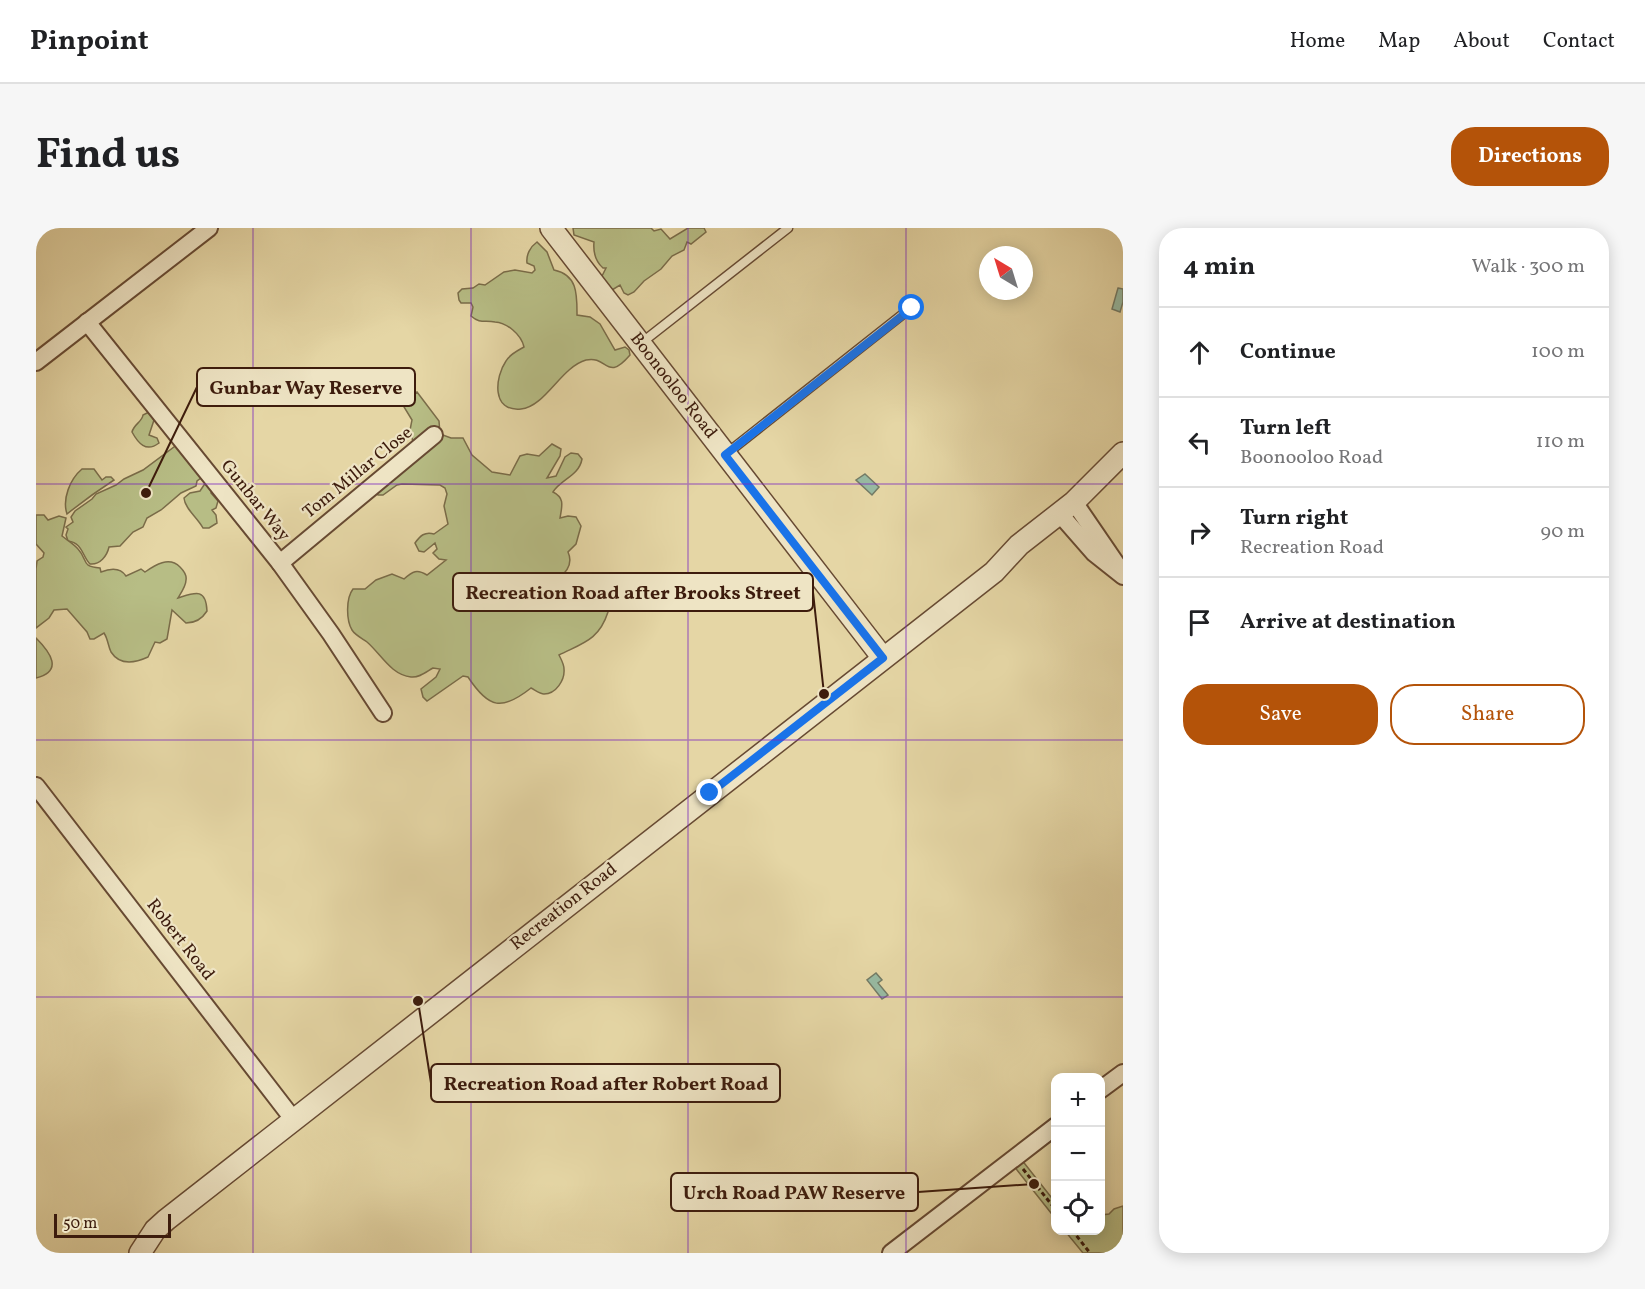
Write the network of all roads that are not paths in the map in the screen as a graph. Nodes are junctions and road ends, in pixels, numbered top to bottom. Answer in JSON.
{"nodes":[{"id":1,"x":209,"y":228,"type":"edge"},
{"id":2,"x":788,"y":228,"type":"edge"},
{"id":3,"x":555,"y":230,"type":"edge"},
{"id":4,"x":912,"y":308,"type":"dead end"},
{"id":5,"x":87,"y":322,"type":"junction"},
{"id":6,"x":640,"y":344,"type":"junction"},
{"id":7,"x":36,"y":362,"type":"edge"},
{"id":8,"x":434,"y":435,"type":"dead end"},
{"id":9,"x":1123,"y":453,"type":"edge"},
{"id":10,"x":725,"y":455,"type":"junction"},
{"id":11,"x":1123,"y":468,"type":"edge"},
{"id":12,"x":1071,"y":513,"type":"junction"},
{"id":13,"x":280,"y":563,"type":"junction"},
{"id":14,"x":1123,"y":575,"type":"edge"},
{"id":15,"x":883,"y":658,"type":"junction"},
{"id":16,"x":383,"y":713,"type":"dead end"},
{"id":17,"x":36,"y":786,"type":"edge"},
{"id":18,"x":1123,"y":1073,"type":"edge"},
{"id":19,"x":1105,"y":1087,"type":"edge"},
{"id":20,"x":293,"y":1119,"type":"junction"},
{"id":21,"x":1055,"y":1127,"type":"edge"},
{"id":22,"x":141,"y":1251,"type":"edge"},
{"id":23,"x":891,"y":1253,"type":"edge"}],
"edges":[{"from":1,"to":5,"type":"street"},
{"from":2,"to":6,"type":"lane"},
{"from":3,"to":6,"type":"street","name":"Boonooloo Road"},
{"from":4,"to":10,"type":"lane"},
{"from":5,"to":7,"type":"street"},
{"from":5,"to":13,"type":"street","name":"Gunbar Way"},
{"from":6,"to":10,"type":"street","name":"Boonooloo Road"},
{"from":8,"to":13,"type":"street","name":"Tom Millar Close"},
{"from":9,"to":12,"type":"street","name":"Recreation Road"},
{"from":10,"to":15,"type":"street","name":"Boonooloo Road"},
{"from":11,"to":12,"type":"street","name":"Recreation Road"},
{"from":12,"to":14,"type":"street"},
{"from":12,"to":15,"type":"street","name":"Recreation Road"},
{"from":13,"to":16,"type":"street","name":"Gunbar Way"},
{"from":15,"to":20,"type":"street","name":"Recreation Road"},
{"from":17,"to":20,"type":"street","name":"Robert Road"},
{"from":18,"to":19,"type":"street"},
{"from":20,"to":22,"type":"street","name":"Recreation Road"},
{"from":21,"to":23,"type":"street"}]}
